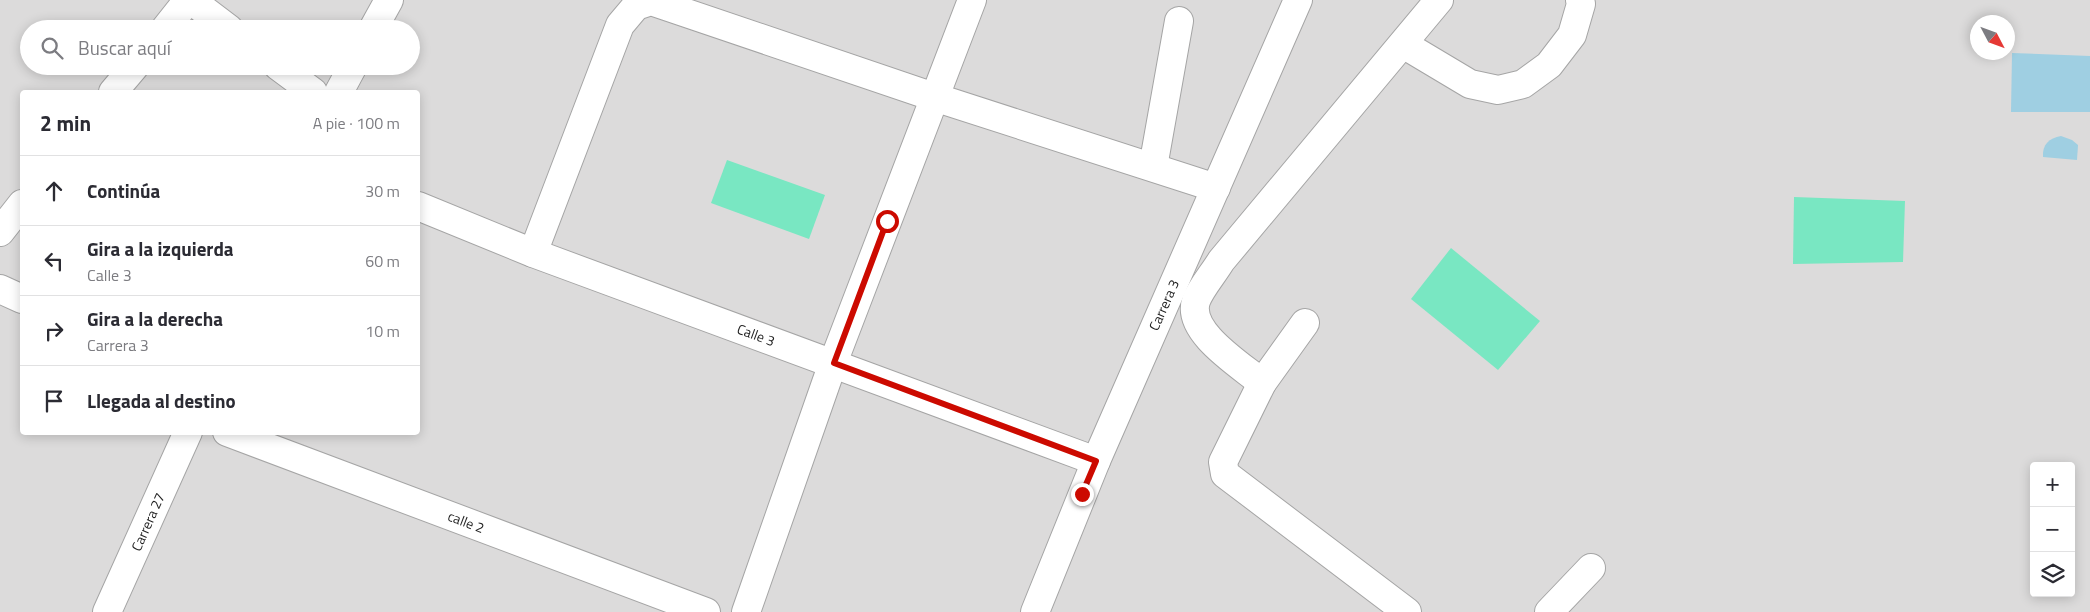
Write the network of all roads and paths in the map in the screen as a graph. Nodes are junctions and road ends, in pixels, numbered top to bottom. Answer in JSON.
{"nodes":[{"id":1,"x":190,"y":0,"type":"edge"},
{"id":2,"x":389,"y":0,"type":"edge"},
{"id":3,"x":972,"y":0,"type":"edge"},
{"id":4,"x":1298,"y":0,"type":"edge"},
{"id":5,"x":1439,"y":0,"type":"edge"},
{"id":6,"x":1580,"y":0,"type":"edge"},
{"id":7,"x":173,"y":20,"type":"edge"},
{"id":8,"x":217,"y":20,"type":"edge"},
{"id":9,"x":378,"y":20,"type":"edge"},
{"id":10,"x":1179,"y":21,"type":"dead end"},
{"id":11,"x":1403,"y":44,"type":"junction"},
{"id":12,"x":127,"y":75,"type":"edge"},
{"id":13,"x":290,"y":75,"type":"edge"},
{"id":14,"x":348,"y":75,"type":"edge"},
{"id":15,"x":115,"y":90,"type":"edge"},
{"id":16,"x":310,"y":90,"type":"edge"},
{"id":17,"x":339,"y":90,"type":"edge"},
{"id":18,"x":934,"y":97,"type":"junction"},
{"id":19,"x":1153,"y":167,"type":"junction"},
{"id":20,"x":1216,"y":188,"type":"junction"},
{"id":21,"x":20,"y":207,"type":"edge"},
{"id":22,"x":420,"y":207,"type":"edge"},
{"id":23,"x":0,"y":232,"type":"edge"},
{"id":24,"x":534,"y":253,"type":"junction"},
{"id":25,"x":0,"y":290,"type":"edge"},
{"id":26,"x":20,"y":298,"type":"edge"},
{"id":27,"x":1305,"y":322,"type":"dead end"},
{"id":28,"x":834,"y":363,"type":"junction"},
{"id":29,"x":1262,"y":382,"type":"junction"},
{"id":30,"x":187,"y":435,"type":"edge"},
{"id":31,"x":235,"y":435,"type":"edge"},
{"id":32,"x":1096,"y":461,"type":"junction"},
{"id":33,"x":1591,"y":568,"type":"dead end"},
{"id":34,"x":107,"y":612,"type":"edge"},
{"id":35,"x":706,"y":612,"type":"edge"},
{"id":36,"x":746,"y":612,"type":"edge"},
{"id":37,"x":1035,"y":612,"type":"edge"},
{"id":38,"x":1407,"y":612,"type":"edge"},
{"id":39,"x":1549,"y":612,"type":"edge"}],
"edges":[{"from":1,"to":7,"type":"street"},
{"from":1,"to":8,"type":"street"},
{"from":2,"to":9,"type":"street"},
{"from":3,"to":18,"type":"street"},
{"from":4,"to":20,"type":"street","name":"Carrera 3"},
{"from":5,"to":11,"type":"street"},
{"from":6,"to":11,"type":"street"},
{"from":10,"to":19,"type":"street"},
{"from":11,"to":29,"type":"street"},
{"from":12,"to":15,"type":"street"},
{"from":13,"to":16,"type":"street"},
{"from":14,"to":17,"type":"street"},
{"from":18,"to":19,"type":"street"},
{"from":18,"to":24,"type":"street"},
{"from":18,"to":28,"type":"street"},
{"from":19,"to":20,"type":"street"},
{"from":20,"to":32,"type":"street","name":"Carrera 3"},
{"from":21,"to":23,"type":"street"},
{"from":22,"to":24,"type":"street","name":"Calle 3"},
{"from":24,"to":28,"type":"street","name":"Calle 3"},
{"from":25,"to":26,"type":"street"},
{"from":27,"to":29,"type":"street"},
{"from":28,"to":32,"type":"street","name":"Calle 3"},
{"from":28,"to":36,"type":"street"},
{"from":29,"to":38,"type":"street"},
{"from":30,"to":34,"type":"street","name":"Carrera 27"},
{"from":31,"to":35,"type":"street","name":"calle 2"},
{"from":32,"to":37,"type":"street","name":"Carrera 3"},
{"from":33,"to":39,"type":"street"}]}
